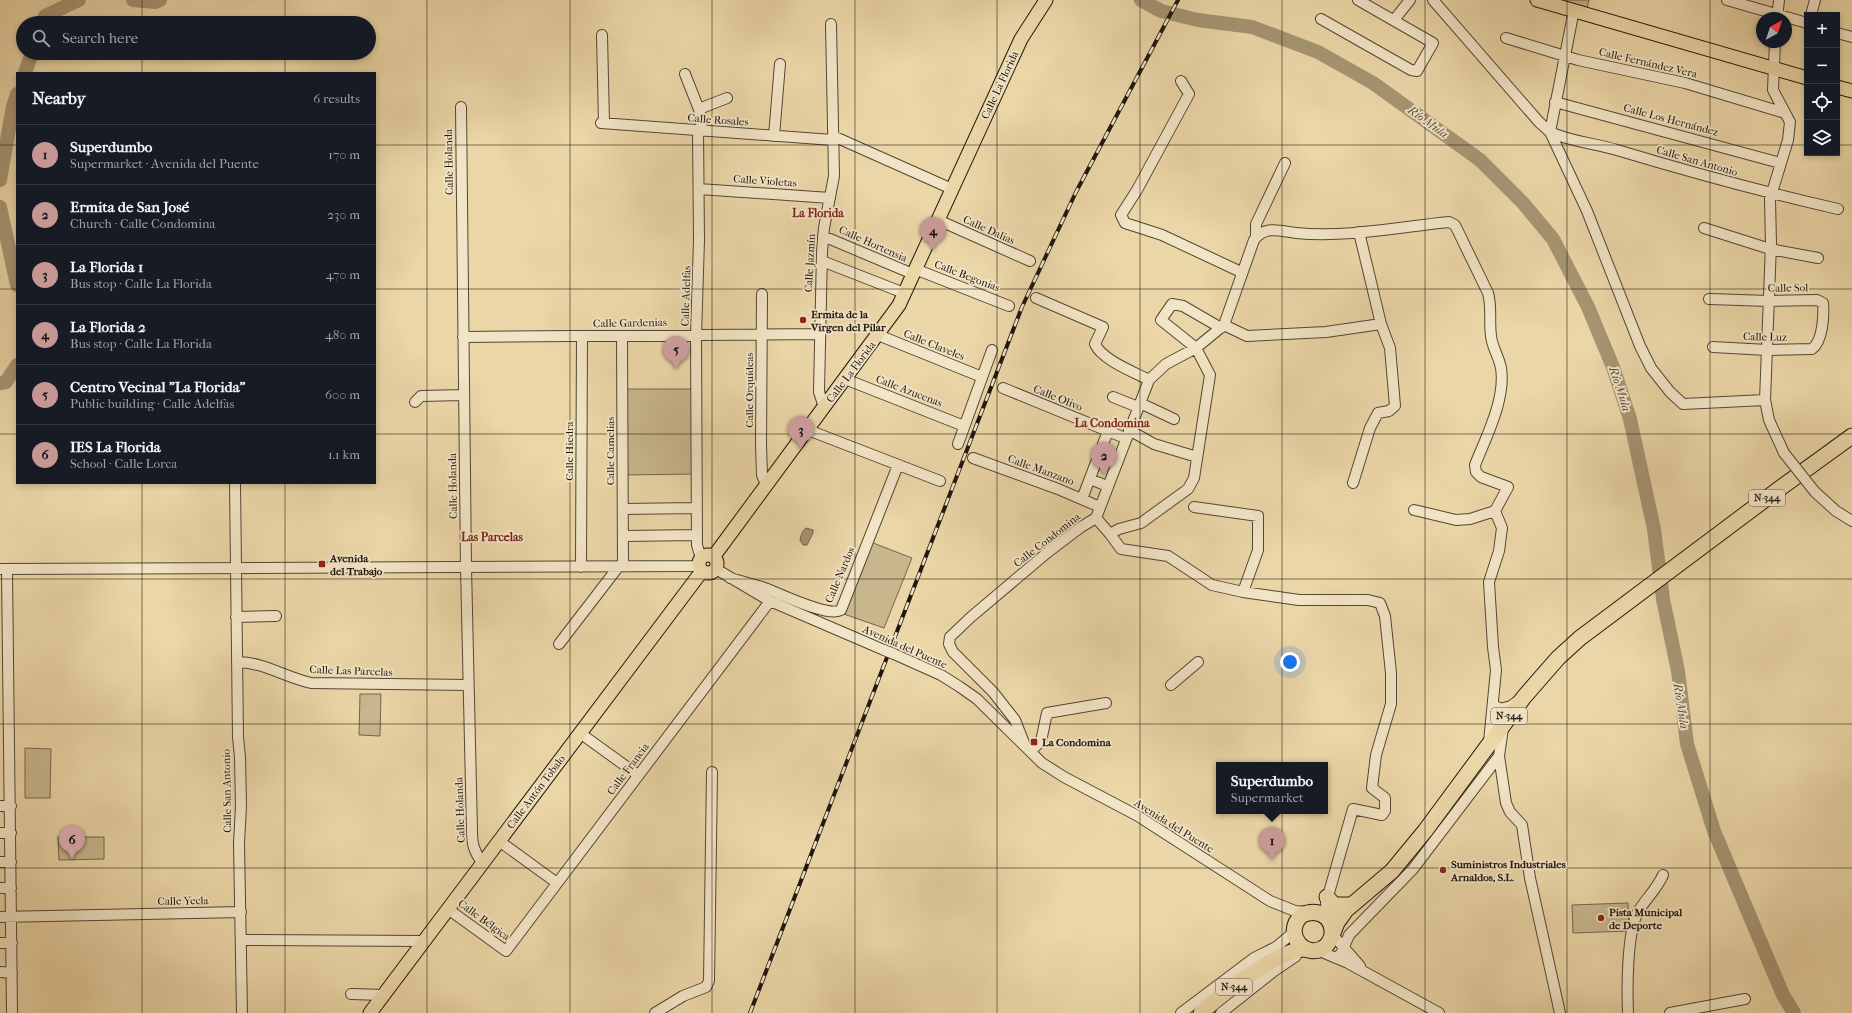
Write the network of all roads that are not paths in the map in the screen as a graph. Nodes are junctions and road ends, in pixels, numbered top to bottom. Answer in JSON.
{"nodes":[{"id":1,"x":1046,"y":0,"type":"edge"},
{"id":2,"x":1358,"y":0,"type":"edge"},
{"id":3,"x":1410,"y":0,"type":"edge"},
{"id":4,"x":1433,"y":0,"type":"edge"},
{"id":5,"x":1537,"y":0,"type":"edge"},
{"id":6,"x":1727,"y":0,"type":"edge"},
{"id":7,"x":1779,"y":0,"type":"edge"},
{"id":8,"x":1815,"y":0,"type":"edge"},
{"id":9,"x":1574,"y":10,"type":"junction"},
{"id":10,"x":1762,"y":12,"type":"edge"},
{"id":11,"x":1778,"y":12,"type":"edge"},
{"id":12,"x":1812,"y":12,"type":"edge"},
{"id":13,"x":1321,"y":19,"type":"dead end"},
{"id":14,"x":1394,"y":20,"type":"junction"},
{"id":15,"x":1792,"y":20,"type":"edge"},
{"id":16,"x":1804,"y":22,"type":"edge"},
{"id":17,"x":831,"y":24,"type":"dead end"},
{"id":18,"x":1840,"y":32,"type":"edge"},
{"id":19,"x":1851,"y":33,"type":"edge"},
{"id":20,"x":602,"y":35,"type":"dead end"},
{"id":21,"x":1506,"y":38,"type":"dead end"},
{"id":22,"x":1775,"y":48,"type":"edge"},
{"id":23,"x":1566,"y":56,"type":"junction"},
{"id":24,"x":780,"y":64,"type":"dead end"},
{"id":25,"x":1773,"y":68,"type":"junction"},
{"id":26,"x":685,"y":74,"type":"dead end"},
{"id":27,"x":1804,"y":77,"type":"edge"},
{"id":28,"x":1181,"y":80,"type":"dead end"},
{"id":29,"x":1840,"y":88,"type":"edge"},
{"id":30,"x":1852,"y":91,"type":"edge"},
{"id":31,"x":727,"y":98,"type":"dead end"},
{"id":32,"x":1555,"y":102,"type":"junction"},
{"id":33,"x":461,"y":107,"type":"dead end"},
{"id":34,"x":699,"y":108,"type":"junction"},
{"id":35,"x":1785,"y":114,"type":"junction"},
{"id":36,"x":700,"y":131,"type":"junction"},
{"id":37,"x":1550,"y":132,"type":"junction"},
{"id":38,"x":774,"y":136,"type":"junction"},
{"id":39,"x":833,"y":138,"type":"junction"},
{"id":40,"x":1285,"y":163,"type":"dead end"},
{"id":41,"x":1780,"y":163,"type":"junction"},
{"id":42,"x":699,"y":189,"type":"junction"},
{"id":43,"x":952,"y":189,"type":"junction"},
{"id":44,"x":1771,"y":197,"type":"junction"},
{"id":45,"x":830,"y":198,"type":"junction"},
{"id":46,"x":1838,"y":209,"type":"dead end"},
{"id":47,"x":938,"y":220,"type":"junction"},
{"id":48,"x":1704,"y":228,"type":"dead end"},
{"id":49,"x":1359,"y":232,"type":"junction"},
{"id":50,"x":823,"y":236,"type":"junction"},
{"id":51,"x":1256,"y":237,"type":"junction"},
{"id":52,"x":1770,"y":249,"type":"junction"},
{"id":53,"x":1818,"y":258,"type":"dead end"},
{"id":54,"x":822,"y":261,"type":"junction"},
{"id":55,"x":1030,"y":261,"type":"dead end"},
{"id":56,"x":914,"y":272,"type":"junction"},
{"id":57,"x":1241,"y":272,"type":"junction"},
{"id":58,"x":904,"y":293,"type":"junction"},
{"id":59,"x":762,"y":294,"type":"dead end"},
{"id":60,"x":1036,"y":298,"type":"dead end"},
{"id":61,"x":1709,"y":299,"type":"dead end"},
{"id":62,"x":1769,"y":301,"type":"junction"},
{"id":63,"x":1009,"y":306,"type":"dead end"},
{"id":64,"x":1381,"y":324,"type":"junction"},
{"id":65,"x":1222,"y":326,"type":"junction"},
{"id":66,"x":820,"y":334,"type":"junction"},
{"id":67,"x":696,"y":335,"type":"junction"},
{"id":68,"x":761,"y":335,"type":"junction"},
{"id":69,"x":878,"y":335,"type":"junction"},
{"id":70,"x":582,"y":336,"type":"junction"},
{"id":71,"x":622,"y":336,"type":"junction"},
{"id":72,"x":463,"y":337,"type":"junction"},
{"id":73,"x":1816,"y":346,"type":"joint"},
{"id":74,"x":1196,"y":348,"type":"junction"},
{"id":75,"x":1713,"y":348,"type":"dead end"},
{"id":76,"x":992,"y":350,"type":"dead end"},
{"id":77,"x":1767,"y":350,"type":"junction"},
{"id":78,"x":982,"y":378,"type":"junction"},
{"id":79,"x":845,"y":379,"type":"junction"},
{"id":80,"x":1149,"y":380,"type":"junction"},
{"id":81,"x":1003,"y":388,"type":"dead end"},
{"id":82,"x":464,"y":395,"type":"junction"},
{"id":83,"x":1113,"y":397,"type":"dead end"},
{"id":84,"x":1765,"y":400,"type":"junction"},
{"id":85,"x":415,"y":402,"type":"dead end"},
{"id":86,"x":1139,"y":405,"type":"junction"},
{"id":87,"x":824,"y":407,"type":"junction"},
{"id":88,"x":1174,"y":419,"type":"dead end"},
{"id":89,"x":964,"y":426,"type":"junction"},
{"id":90,"x":808,"y":430,"type":"junction"},
{"id":91,"x":1108,"y":431,"type":"junction"},
{"id":92,"x":1127,"y":434,"type":"junction"},
{"id":93,"x":1852,"y":436,"type":"edge"},
{"id":94,"x":958,"y":444,"type":"dead end"},
{"id":95,"x":1197,"y":457,"type":"junction"},
{"id":96,"x":973,"y":458,"type":"dead end"},
{"id":97,"x":898,"y":465,"type":"junction"},
{"id":98,"x":1090,"y":480,"type":"junction"},
{"id":99,"x":940,"y":481,"type":"dead end"},
{"id":100,"x":1353,"y":483,"type":"dead end"},
{"id":101,"x":235,"y":484,"type":"edge"},
{"id":102,"x":766,"y":485,"type":"junction"},
{"id":103,"x":1107,"y":486,"type":"junction"},
{"id":104,"x":1082,"y":498,"type":"junction"},
{"id":105,"x":1100,"y":507,"type":"junction"},
{"id":106,"x":1194,"y":507,"type":"dead end"},
{"id":107,"x":697,"y":508,"type":"junction"},
{"id":108,"x":623,"y":509,"type":"junction"},
{"id":109,"x":1414,"y":510,"type":"dead end"},
{"id":110,"x":1495,"y":511,"type":"junction"},
{"id":111,"x":1096,"y":518,"type":"junction"},
{"id":112,"x":1852,"y":521,"type":"edge"},
{"id":113,"x":1110,"y":534,"type":"junction"},
{"id":114,"x":697,"y":535,"type":"junction"},
{"id":115,"x":623,"y":536,"type":"junction"},
{"id":116,"x":707,"y":564,"type":"junction"},
{"id":117,"x":621,"y":566,"type":"junction"},
{"id":118,"x":466,"y":567,"type":"junction"},
{"id":119,"x":581,"y":567,"type":"junction"},
{"id":120,"x":4,"y":569,"type":"edge"},
{"id":121,"x":235,"y":569,"type":"junction"},
{"id":122,"x":730,"y":578,"type":"junction"},
{"id":123,"x":1243,"y":592,"type":"junction"},
{"id":124,"x":770,"y":601,"type":"junction"},
{"id":125,"x":276,"y":616,"type":"dead end"},
{"id":126,"x":236,"y":617,"type":"junction"},
{"id":127,"x":559,"y":644,"type":"dead end"},
{"id":128,"x":237,"y":662,"type":"junction"},
{"id":129,"x":1198,"y":662,"type":"dead end"},
{"id":130,"x":468,"y":685,"type":"junction"},
{"id":131,"x":1171,"y":685,"type":"dead end"},
{"id":132,"x":1524,"y":697,"type":"junction"},
{"id":133,"x":1106,"y":703,"type":"dead end"},
{"id":134,"x":1494,"y":705,"type":"junction"},
{"id":135,"x":1504,"y":722,"type":"junction"},
{"id":136,"x":580,"y":733,"type":"junction"},
{"id":137,"x":1489,"y":742,"type":"junction"},
{"id":138,"x":1027,"y":747,"type":"junction"},
{"id":139,"x":1499,"y":756,"type":"junction"},
{"id":140,"x":1472,"y":767,"type":"junction"},
{"id":141,"x":712,"y":772,"type":"dead end"},
{"id":142,"x":638,"y":775,"type":"junction"},
{"id":143,"x":0,"y":806,"type":"edge"},
{"id":144,"x":11,"y":806,"type":"junction"},
{"id":145,"x":0,"y":833,"type":"edge"},
{"id":146,"x":11,"y":833,"type":"junction"},
{"id":147,"x":499,"y":841,"type":"junction"},
{"id":148,"x":0,"y":862,"type":"edge"},
{"id":149,"x":11,"y":862,"type":"junction"},
{"id":150,"x":482,"y":862,"type":"junction"},
{"id":151,"x":1663,"y":875,"type":"dead end"},
{"id":152,"x":557,"y":883,"type":"junction"},
{"id":153,"x":0,"y":888,"type":"edge"},
{"id":154,"x":12,"y":888,"type":"junction"},
{"id":155,"x":1327,"y":897,"type":"junction"},
{"id":156,"x":1270,"y":901,"type":"junction"},
{"id":157,"x":1350,"y":907,"type":"junction"},
{"id":158,"x":448,"y":909,"type":"junction"},
{"id":159,"x":241,"y":912,"type":"junction"},
{"id":160,"x":1316,"y":912,"type":"junction"},
{"id":161,"x":0,"y":916,"type":"edge"},
{"id":162,"x":12,"y":916,"type":"junction"},
{"id":163,"x":1294,"y":931,"type":"junction"},
{"id":164,"x":1332,"y":934,"type":"junction"},
{"id":165,"x":241,"y":940,"type":"junction"},
{"id":166,"x":423,"y":941,"type":"junction"},
{"id":167,"x":12,"y":942,"type":"junction"},
{"id":168,"x":0,"y":943,"type":"edge"},
{"id":169,"x":1344,"y":946,"type":"junction"},
{"id":170,"x":1312,"y":950,"type":"junction"},
{"id":171,"x":506,"y":951,"type":"joint"},
{"id":172,"x":1336,"y":958,"type":"junction"},
{"id":173,"x":1269,"y":962,"type":"junction"},
{"id":174,"x":0,"y":972,"type":"edge"},
{"id":175,"x":12,"y":972,"type":"junction"},
{"id":176,"x":1368,"y":975,"type":"junction"},
{"id":177,"x":351,"y":994,"type":"dead end"},
{"id":178,"x":383,"y":995,"type":"junction"},
{"id":179,"x":1745,"y":999,"type":"dead end"},
{"id":180,"x":12,"y":1013,"type":"edge"},
{"id":181,"x":242,"y":1013,"type":"edge"},
{"id":182,"x":370,"y":1013,"type":"edge"},
{"id":183,"x":655,"y":1013,"type":"edge"},
{"id":184,"x":1181,"y":1013,"type":"edge"},
{"id":185,"x":1201,"y":1013,"type":"edge"},
{"id":186,"x":1221,"y":1013,"type":"edge"},
{"id":187,"x":1439,"y":1013,"type":"edge"},
{"id":188,"x":1560,"y":1013,"type":"edge"},
{"id":189,"x":1628,"y":1013,"type":"edge"},
{"id":190,"x":1670,"y":1013,"type":"edge"}],
"edges":[{"from":1,"to":43,"type":"main road","name":"Calle La Florida"},
{"from":2,"to":14,"type":"street"},
{"from":3,"to":14,"type":"street"},
{"from":4,"to":37,"type":"street"},
{"from":5,"to":9,"type":"main road"},
{"from":6,"to":10,"type":"street"},
{"from":7,"to":11,"type":"street"},
{"from":8,"to":12,"type":"street"},
{"from":9,"to":23,"type":"street"},
{"from":9,"to":25,"type":"main road"},
{"from":13,"to":14,"type":"street"},
{"from":15,"to":16,"type":"street"},
{"from":17,"to":39,"type":"street","name":"Calle Jazmín"},
{"from":18,"to":19,"type":"street"},
{"from":20,"to":36,"type":"street","name":"Calle Rosales"},
{"from":21,"to":23,"type":"street","name":"Calle Fernández Vera"},
{"from":22,"to":25,"type":"street"},
{"from":23,"to":32,"type":"street"},
{"from":23,"to":35,"type":"street","name":"Calle Fernández Vera"},
{"from":24,"to":38,"type":"street"},
{"from":25,"to":27,"type":"main road"},
{"from":25,"to":35,"type":"street"},
{"from":26,"to":34,"type":"street","name":"Calle Adelfas"},
{"from":28,"to":57,"type":"street"},
{"from":29,"to":30,"type":"main road"},
{"from":31,"to":34,"type":"street"},
{"from":32,"to":37,"type":"street"},
{"from":32,"to":41,"type":"street","name":"Calle Los Hernández"},
{"from":33,"to":72,"type":"street","name":"Calle Holanda"},
{"from":34,"to":36,"type":"street","name":"Calle Adelfas"},
{"from":35,"to":41,"type":"street"},
{"from":36,"to":38,"type":"street","name":"Calle Rosales"},
{"from":36,"to":42,"type":"street","name":"Calle Adelfas"},
{"from":37,"to":44,"type":"street","name":"Calle San Antonio"},
{"from":37,"to":84,"type":"street"},
{"from":38,"to":39,"type":"street","name":"Calle Rosales"},
{"from":39,"to":43,"type":"street","name":"Calle Rosales"},
{"from":39,"to":45,"type":"street","name":"Calle Jazmín"},
{"from":40,"to":51,"type":"street"},
{"from":41,"to":44,"type":"street"},
{"from":42,"to":45,"type":"street","name":"Calle Violetas"},
{"from":42,"to":67,"type":"street","name":"Calle Adelfas"},
{"from":43,"to":47,"type":"main road","name":"Calle La Florida"},
{"from":44,"to":46,"type":"street","name":"Calle San Antonio"},
{"from":44,"to":52,"type":"street"},
{"from":45,"to":50,"type":"street","name":"Calle Jazmín"},
{"from":47,"to":55,"type":"street","name":"Calle Dalias"},
{"from":47,"to":56,"type":"main road","name":"Calle La Florida"},
{"from":48,"to":52,"type":"street"},
{"from":49,"to":51,"type":"street"},
{"from":49,"to":64,"type":"street"},
{"from":49,"to":110,"type":"street"},
{"from":50,"to":54,"type":"street","name":"Calle Jazmín"},
{"from":50,"to":56,"type":"street","name":"Calle Hortensia"},
{"from":51,"to":57,"type":"street"},
{"from":52,"to":53,"type":"street"},
{"from":52,"to":62,"type":"street"},
{"from":54,"to":58,"type":"street"},
{"from":54,"to":66,"type":"street","name":"Calle Jazmín"},
{"from":56,"to":58,"type":"main road","name":"Calle La Florida"},
{"from":56,"to":63,"type":"street","name":"Calle Begonias"},
{"from":57,"to":65,"type":"street"},
{"from":58,"to":69,"type":"main road","name":"Calle La Florida"},
{"from":59,"to":68,"type":"street","name":"Calle Orquídeas"},
{"from":60,"to":80,"type":"street"},
{"from":61,"to":62,"type":"street","name":"Calle Sol"},
{"from":62,"to":73,"type":"street","name":"Calle Sol"},
{"from":62,"to":77,"type":"street"},
{"from":64,"to":65,"type":"street"},
{"from":64,"to":100,"type":"street"},
{"from":65,"to":74,"type":"street","name":"Calle Condomina"},
{"from":65,"to":74,"type":"street"},
{"from":66,"to":68,"type":"street","name":"Calle Gardenias"},
{"from":66,"to":87,"type":"street","name":"Calle Jazmín"},
{"from":67,"to":68,"type":"street","name":"Calle Gardenias"},
{"from":67,"to":71,"type":"street","name":"Calle Gardenias"},
{"from":67,"to":107,"type":"street","name":"Calle Adelfas"},
{"from":68,"to":102,"type":"street","name":"Calle Orquídeas"},
{"from":69,"to":78,"type":"street","name":"Calle Claveles"},
{"from":69,"to":79,"type":"main road","name":"Calle La Florida"},
{"from":70,"to":71,"type":"street","name":"Calle Gardenias"},
{"from":70,"to":72,"type":"street","name":"Calle Gardenias"},
{"from":70,"to":119,"type":"street","name":"Calle Hiedra"},
{"from":71,"to":108,"type":"street","name":"Calle Camelias"},
{"from":72,"to":82,"type":"street","name":"Calle Holanda"},
{"from":73,"to":77,"type":"street","name":"Calle Luz"},
{"from":74,"to":80,"type":"street","name":"Calle Condomina"},
{"from":74,"to":95,"type":"street"},
{"from":75,"to":77,"type":"street","name":"Calle Luz"},
{"from":76,"to":78,"type":"street"},
{"from":77,"to":84,"type":"street"},
{"from":78,"to":89,"type":"street"},
{"from":79,"to":87,"type":"main road","name":"Calle La Florida"},
{"from":79,"to":89,"type":"street","name":"Calle Azucenas"},
{"from":80,"to":86,"type":"street","name":"Calle Condomina"},
{"from":81,"to":91,"type":"street","name":"Calle Olivo"},
{"from":82,"to":85,"type":"street"},
{"from":82,"to":118,"type":"street","name":"Calle Holanda"},
{"from":83,"to":86,"type":"street"},
{"from":84,"to":112,"type":"street","bridge":true},
{"from":86,"to":88,"type":"street"},
{"from":86,"to":92,"type":"street","name":"Calle Condomina"},
{"from":87,"to":90,"type":"main road","name":"Calle La Florida"},
{"from":89,"to":94,"type":"street"},
{"from":90,"to":97,"type":"street"},
{"from":90,"to":102,"type":"main road","name":"Calle La Florida"},
{"from":91,"to":92,"type":"street","name":"Calle Olivo"},
{"from":91,"to":98,"type":"street"},
{"from":92,"to":95,"type":"street","name":"Calle Olivo"},
{"from":92,"to":103,"type":"street","name":"Calle Condomina"},
{"from":93,"to":132,"type":"highway","number":"N-344"},
{"from":95,"to":113,"type":"street"},
{"from":96,"to":104,"type":"street","name":"Calle Manzano"},
{"from":97,"to":99,"type":"street"},
{"from":97,"to":122,"type":"street","name":"Calle Nardos"},
{"from":98,"to":103,"type":"street"},
{"from":98,"to":104,"type":"street"},
{"from":101,"to":121,"type":"street","name":"Calle San Antonio"},
{"from":102,"to":116,"type":"main road","name":"Calle La Florida"},
{"from":103,"to":105,"type":"street","name":"Calle Condomina"},
{"from":104,"to":105,"type":"street","name":"Calle Manzano"},
{"from":105,"to":111,"type":"street","name":"Calle Condomina"},
{"from":106,"to":123,"type":"street"},
{"from":107,"to":108,"type":"street"},
{"from":107,"to":114,"type":"street","name":"Calle Adelfas"},
{"from":108,"to":115,"type":"street","name":"Calle Camelias"},
{"from":109,"to":110,"type":"street"},
{"from":110,"to":134,"type":"street"},
{"from":111,"to":113,"type":"street"},
{"from":111,"to":138,"type":"street","name":"Calle Condomina"},
{"from":113,"to":123,"type":"street"},
{"from":114,"to":115,"type":"street"},
{"from":114,"to":116,"type":"street","name":"Calle Adelfas"},
{"from":115,"to":117,"type":"street","name":"Calle Camelias"},
{"from":116,"to":117,"type":"street"},
{"from":116,"to":122,"type":"street","name":"Avenida del Puente"},
{"from":116,"to":136,"type":"main road","name":"Calle Antón Tobalo"},
{"from":117,"to":119,"type":"street"},
{"from":117,"to":127,"type":"street"},
{"from":118,"to":119,"type":"street"},
{"from":118,"to":121,"type":"street"},
{"from":118,"to":130,"type":"street","name":"Calle Holanda"},
{"from":120,"to":121,"type":"street"},
{"from":120,"to":144,"type":"street"},
{"from":121,"to":126,"type":"street","name":"Calle San Antonio"},
{"from":122,"to":124,"type":"street","name":"Avenida del Puente"},
{"from":123,"to":155,"type":"street"},
{"from":124,"to":138,"type":"street","name":"Avenida del Puente"},
{"from":124,"to":142,"type":"street","name":"Calle Francia"},
{"from":125,"to":126,"type":"street"},
{"from":126,"to":128,"type":"street","name":"Calle San Antonio"},
{"from":128,"to":130,"type":"street","name":"Calle Las Parcelas"},
{"from":128,"to":159,"type":"street","name":"Calle San Antonio"},
{"from":129,"to":131,"type":"street"},
{"from":130,"to":150,"type":"street","name":"Calle Holanda"},
{"from":132,"to":134,"type":"street"},
{"from":132,"to":135,"type":"highway","number":"N-344"},
{"from":133,"to":138,"type":"street"},
{"from":134,"to":137,"type":"street"},
{"from":135,"to":137,"type":"highway","number":"N-344"},
{"from":135,"to":139,"type":"street"},
{"from":136,"to":142,"type":"street"},
{"from":136,"to":147,"type":"main road","name":"Calle Antón Tobalo"},
{"from":137,"to":140,"type":"highway","number":"N-344"},
{"from":138,"to":156,"type":"street","name":"Avenida del Puente"},
{"from":139,"to":140,"type":"street"},
{"from":139,"to":169,"type":"street"},
{"from":139,"to":188,"type":"street"},
{"from":140,"to":157,"type":"highway","number":"N-344"},
{"from":141,"to":183,"type":"street"},
{"from":142,"to":152,"type":"street","name":"Calle Francia"},
{"from":143,"to":144,"type":"street"},
{"from":144,"to":146,"type":"street"},
{"from":145,"to":146,"type":"street"},
{"from":146,"to":149,"type":"street"},
{"from":147,"to":150,"type":"main road","name":"Calle Antón Tobalo"},
{"from":147,"to":152,"type":"street"},
{"from":148,"to":149,"type":"street"},
{"from":149,"to":154,"type":"street"},
{"from":150,"to":158,"type":"main road","name":"Calle Antón Tobalo"},
{"from":151,"to":189,"type":"street"},
{"from":152,"to":171,"type":"street","name":"Calle Francia"},
{"from":153,"to":154,"type":"street"},
{"from":154,"to":162,"type":"street"},
{"from":155,"to":157,"type":"highway"},
{"from":155,"to":160,"type":"street"},
{"from":156,"to":160,"type":"street","name":"Avenida del Puente"},
{"from":156,"to":163,"type":"street","name":"Avenida del Puente"},
{"from":157,"to":160,"type":"highway"},
{"from":157,"to":164,"type":"highway"},
{"from":158,"to":166,"type":"main road","name":"Calle Antón Tobalo"},
{"from":158,"to":171,"type":"street","name":"Calle Bélgica"},
{"from":159,"to":162,"type":"street","name":"Calle Yecla"},
{"from":159,"to":165,"type":"street","name":"Calle San Antonio"},
{"from":160,"to":163,"type":"highway","number":"N-344"},
{"from":160,"to":164,"type":"highway"},
{"from":161,"to":162,"type":"street","name":"Calle Yecla"},
{"from":162,"to":167,"type":"street"},
{"from":163,"to":170,"type":"highway"},
{"from":163,"to":173,"type":"highway","number":"N-344"},
{"from":163,"to":184,"type":"street"},
{"from":164,"to":169,"type":"street"},
{"from":164,"to":170,"type":"highway"},
{"from":165,"to":166,"type":"street"},
{"from":165,"to":181,"type":"street","name":"Calle San Antonio"},
{"from":166,"to":178,"type":"main road","name":"Calle Antón Tobalo"},
{"from":167,"to":168,"type":"street"},
{"from":167,"to":175,"type":"street"},
{"from":169,"to":172,"type":"street"},
{"from":169,"to":176,"type":"street"},
{"from":170,"to":172,"type":"street"},
{"from":170,"to":173,"type":"highway"},
{"from":170,"to":186,"type":"street"},
{"from":172,"to":176,"type":"street"},
{"from":173,"to":185,"type":"highway","number":"N-344"},
{"from":174,"to":175,"type":"street"},
{"from":175,"to":180,"type":"street"},
{"from":176,"to":187,"type":"street"},
{"from":177,"to":178,"type":"street"},
{"from":178,"to":182,"type":"main road","name":"Calle Antón Tobalo"},
{"from":179,"to":190,"type":"street"}]}
